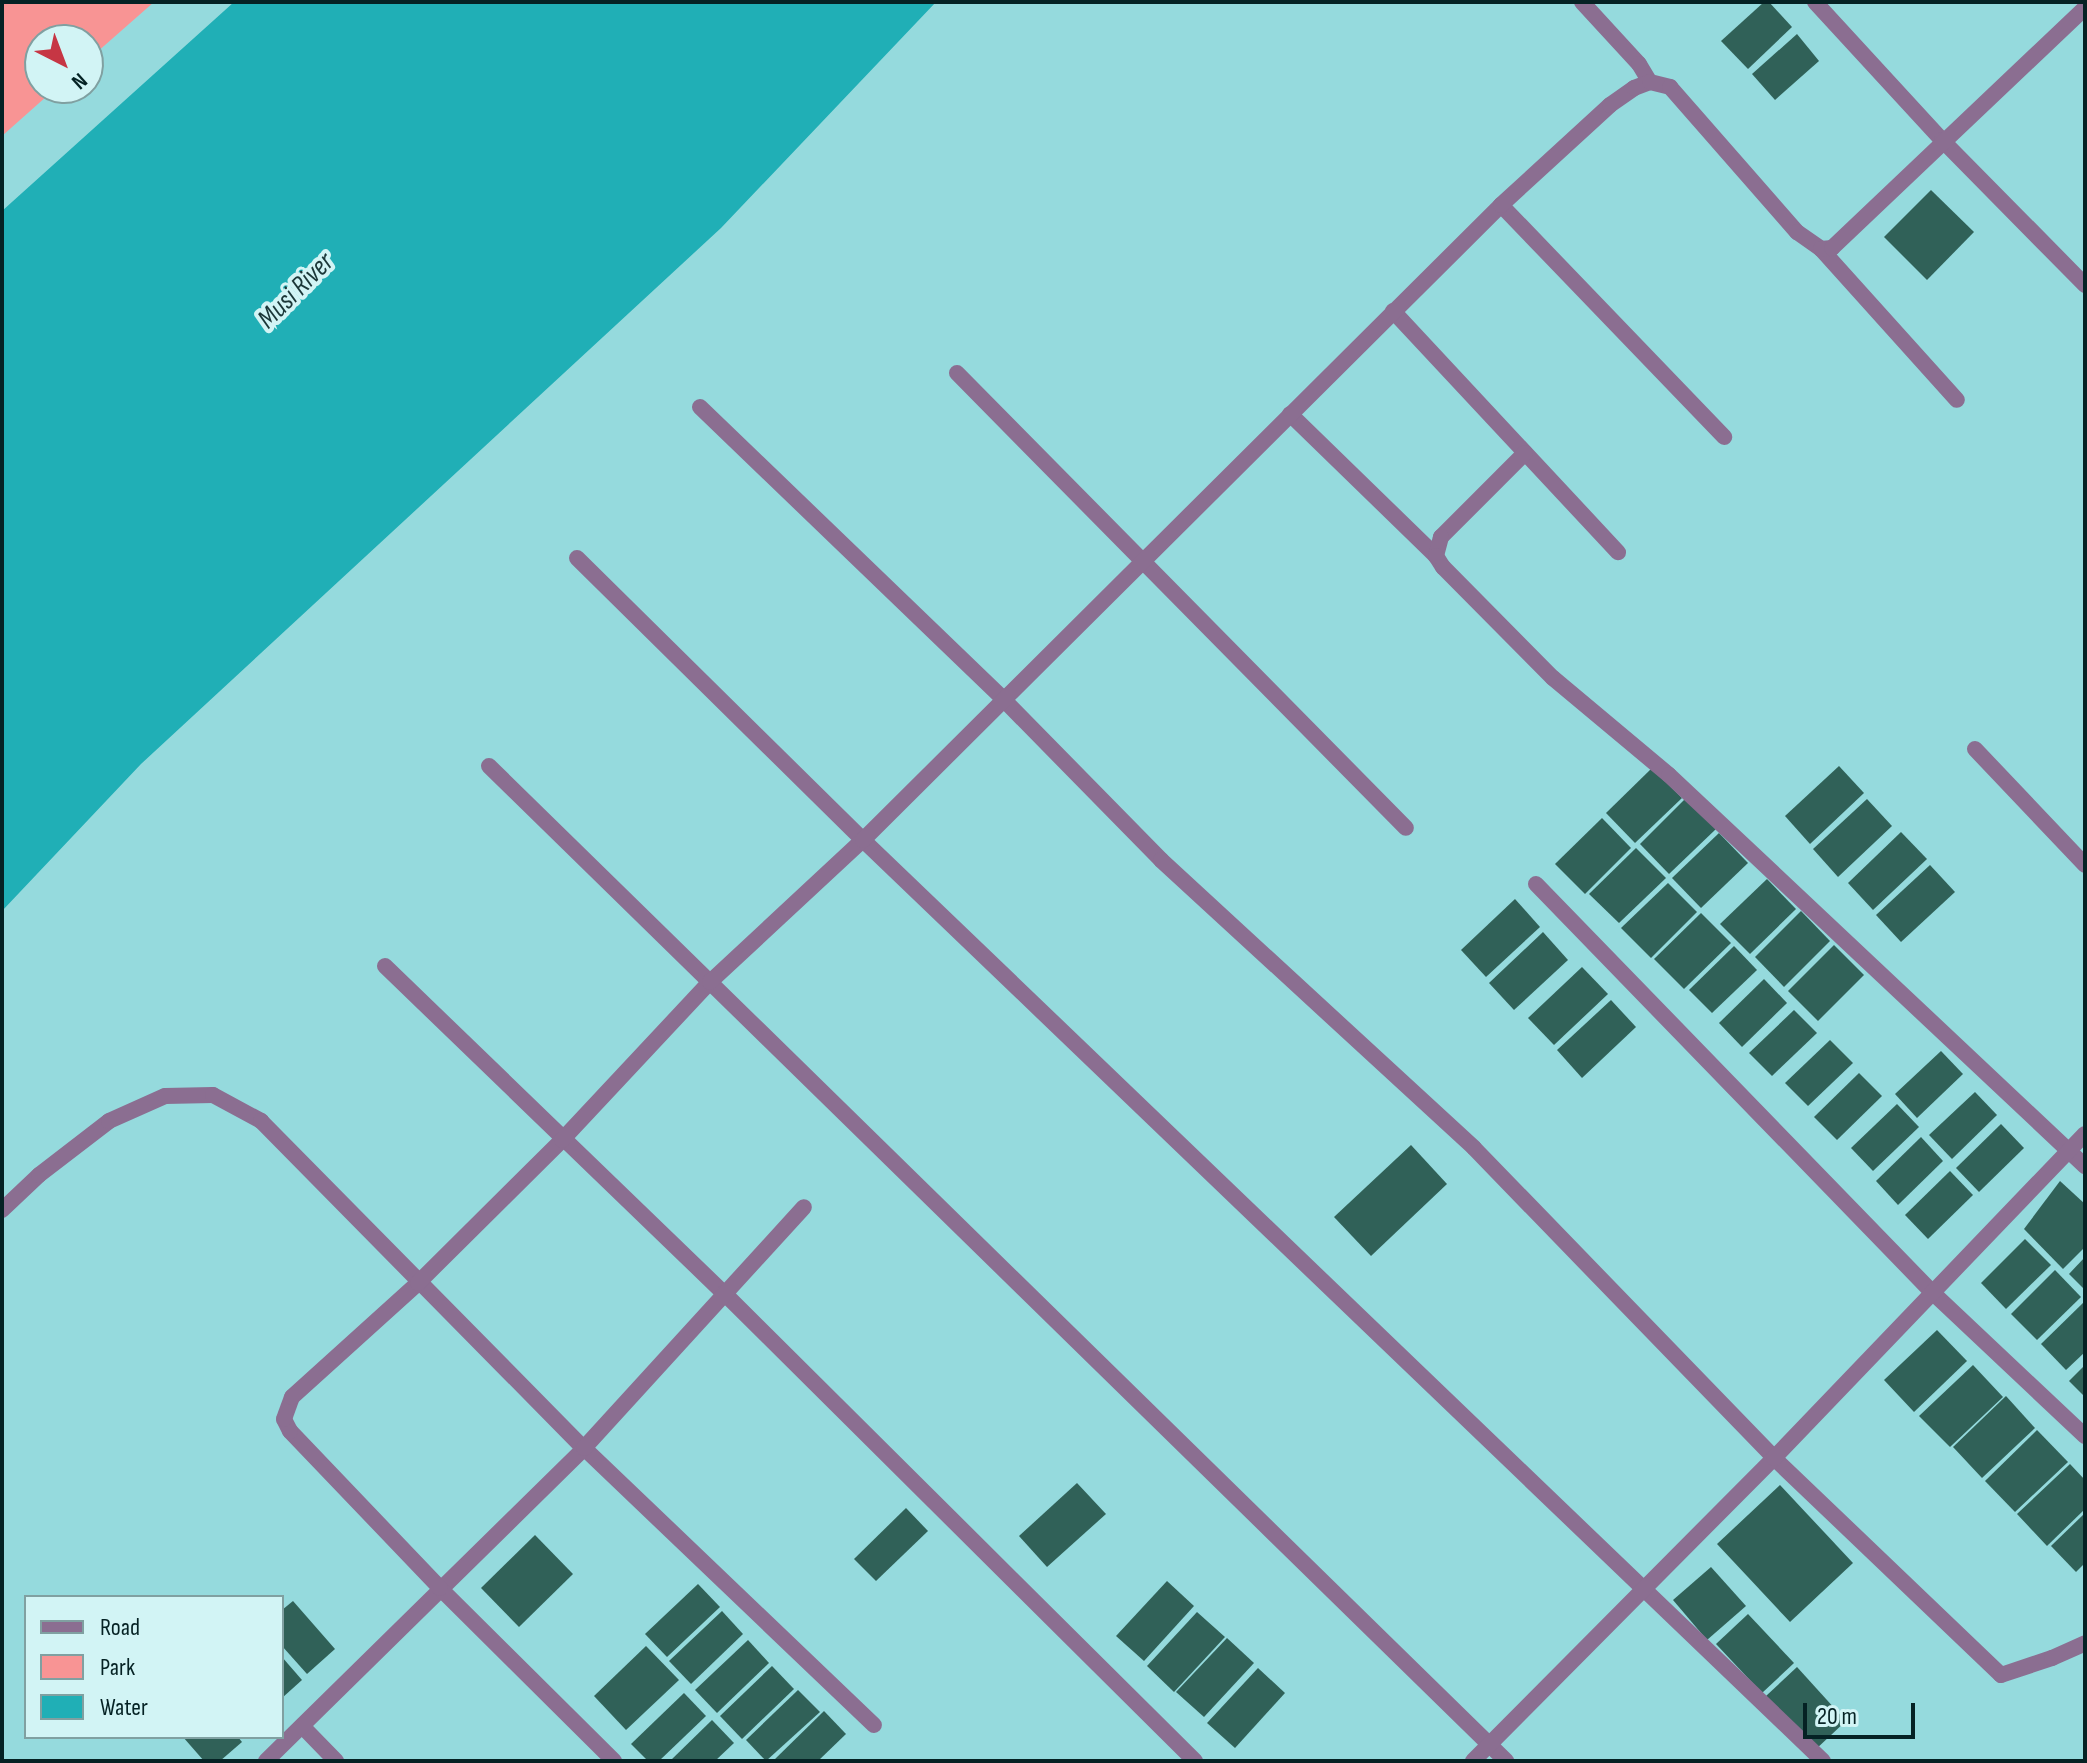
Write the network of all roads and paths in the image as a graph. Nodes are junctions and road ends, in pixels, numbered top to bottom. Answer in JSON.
{"nodes":[{"id":1,"x":1582,"y":2,"type":"edge"},
{"id":2,"x":1815,"y":2,"type":"edge"},
{"id":3,"x":2085,"y":8,"type":"edge"},
{"id":4,"x":1650,"y":82,"type":"junction"},
{"id":5,"x":1942,"y":140,"type":"junction"},
{"id":6,"x":1501,"y":205,"type":"junction"},
{"id":7,"x":1821,"y":249,"type":"junction"},
{"id":8,"x":2085,"y":285,"type":"edge"},
{"id":9,"x":1393,"y":311,"type":"junction"},
{"id":10,"x":957,"y":373,"type":"dead end"},
{"id":11,"x":1957,"y":400,"type":"dead end"},
{"id":12,"x":700,"y":407,"type":"dead end"},
{"id":13,"x":1290,"y":414,"type":"junction"},
{"id":14,"x":1724,"y":437,"type":"dead end"},
{"id":15,"x":1525,"y":453,"type":"junction"},
{"id":16,"x":1618,"y":552,"type":"dead end"},
{"id":17,"x":1436,"y":556,"type":"junction"},
{"id":18,"x":577,"y":558,"type":"dead end"},
{"id":19,"x":1140,"y":561,"type":"junction"},
{"id":20,"x":1005,"y":701,"type":"junction"},
{"id":21,"x":1975,"y":749,"type":"dead end"},
{"id":22,"x":489,"y":766,"type":"dead end"},
{"id":23,"x":1406,"y":828,"type":"dead end"},
{"id":24,"x":863,"y":840,"type":"junction"},
{"id":25,"x":2085,"y":865,"type":"edge"},
{"id":26,"x":1536,"y":884,"type":"dead end"},
{"id":27,"x":385,"y":966,"type":"dead end"},
{"id":28,"x":710,"y":982,"type":"junction"},
{"id":29,"x":2085,"y":1134,"type":"edge"},
{"id":30,"x":562,"y":1140,"type":"junction"},
{"id":31,"x":2069,"y":1150,"type":"junction"},
{"id":32,"x":2085,"y":1166,"type":"edge"},
{"id":33,"x":804,"y":1207,"type":"dead end"},
{"id":34,"x":2,"y":1210,"type":"edge"},
{"id":35,"x":418,"y":1283,"type":"junction"},
{"id":36,"x":1932,"y":1292,"type":"junction"},
{"id":37,"x":724,"y":1293,"type":"junction"},
{"id":38,"x":2085,"y":1436,"type":"edge"},
{"id":39,"x":584,"y":1448,"type":"junction"},
{"id":40,"x":1774,"y":1458,"type":"junction"},
{"id":41,"x":440,"y":1588,"type":"junction"},
{"id":42,"x":1642,"y":1590,"type":"junction"},
{"id":43,"x":2085,"y":1643,"type":"edge"},
{"id":44,"x":874,"y":1725,"type":"dead end"},
{"id":45,"x":302,"y":1726,"type":"junction"},
{"id":46,"x":1488,"y":1744,"type":"junction"},
{"id":47,"x":266,"y":1761,"type":"edge"},
{"id":48,"x":336,"y":1761,"type":"edge"},
{"id":49,"x":614,"y":1761,"type":"edge"},
{"id":50,"x":1195,"y":1761,"type":"edge"},
{"id":51,"x":1473,"y":1761,"type":"edge"},
{"id":52,"x":1506,"y":1761,"type":"edge"},
{"id":53,"x":1823,"y":1761,"type":"edge"}],
"edges":[{"from":1,"to":4,"type":"street"},
{"from":2,"to":5,"type":"street"},
{"from":3,"to":5,"type":"street"},
{"from":4,"to":6,"type":"street"},
{"from":4,"to":7,"type":"street"},
{"from":5,"to":7,"type":"street"},
{"from":5,"to":8,"type":"street"},
{"from":6,"to":9,"type":"street"},
{"from":6,"to":14,"type":"street"},
{"from":7,"to":11,"type":"street"},
{"from":9,"to":13,"type":"street"},
{"from":9,"to":15,"type":"street"},
{"from":10,"to":19,"type":"street"},
{"from":12,"to":20,"type":"street"},
{"from":13,"to":17,"type":"street"},
{"from":13,"to":19,"type":"street"},
{"from":15,"to":16,"type":"street"},
{"from":15,"to":17,"type":"street"},
{"from":17,"to":31,"type":"street"},
{"from":18,"to":24,"type":"street"},
{"from":19,"to":20,"type":"street"},
{"from":19,"to":23,"type":"street"},
{"from":20,"to":24,"type":"street"},
{"from":20,"to":40,"type":"street"},
{"from":21,"to":25,"type":"street"},
{"from":22,"to":28,"type":"street"},
{"from":24,"to":28,"type":"street"},
{"from":24,"to":42,"type":"street"},
{"from":26,"to":36,"type":"street"},
{"from":27,"to":30,"type":"street"},
{"from":28,"to":30,"type":"street"},
{"from":28,"to":46,"type":"street"},
{"from":29,"to":31,"type":"street"},
{"from":30,"to":35,"type":"street"},
{"from":30,"to":37,"type":"street"},
{"from":31,"to":32,"type":"street"},
{"from":31,"to":36,"type":"street"},
{"from":33,"to":37,"type":"street"},
{"from":34,"to":35,"type":"street"},
{"from":35,"to":39,"type":"street"},
{"from":35,"to":41,"type":"street"},
{"from":36,"to":38,"type":"street"},
{"from":36,"to":40,"type":"street"},
{"from":37,"to":39,"type":"street"},
{"from":37,"to":50,"type":"street"},
{"from":39,"to":41,"type":"street"},
{"from":39,"to":44,"type":"street"},
{"from":40,"to":42,"type":"street"},
{"from":40,"to":43,"type":"street"},
{"from":41,"to":45,"type":"street"},
{"from":41,"to":49,"type":"street"},
{"from":42,"to":46,"type":"street"},
{"from":42,"to":53,"type":"street"},
{"from":45,"to":47,"type":"street"},
{"from":45,"to":48,"type":"street"},
{"from":46,"to":51,"type":"street"},
{"from":46,"to":52,"type":"street"}]}
